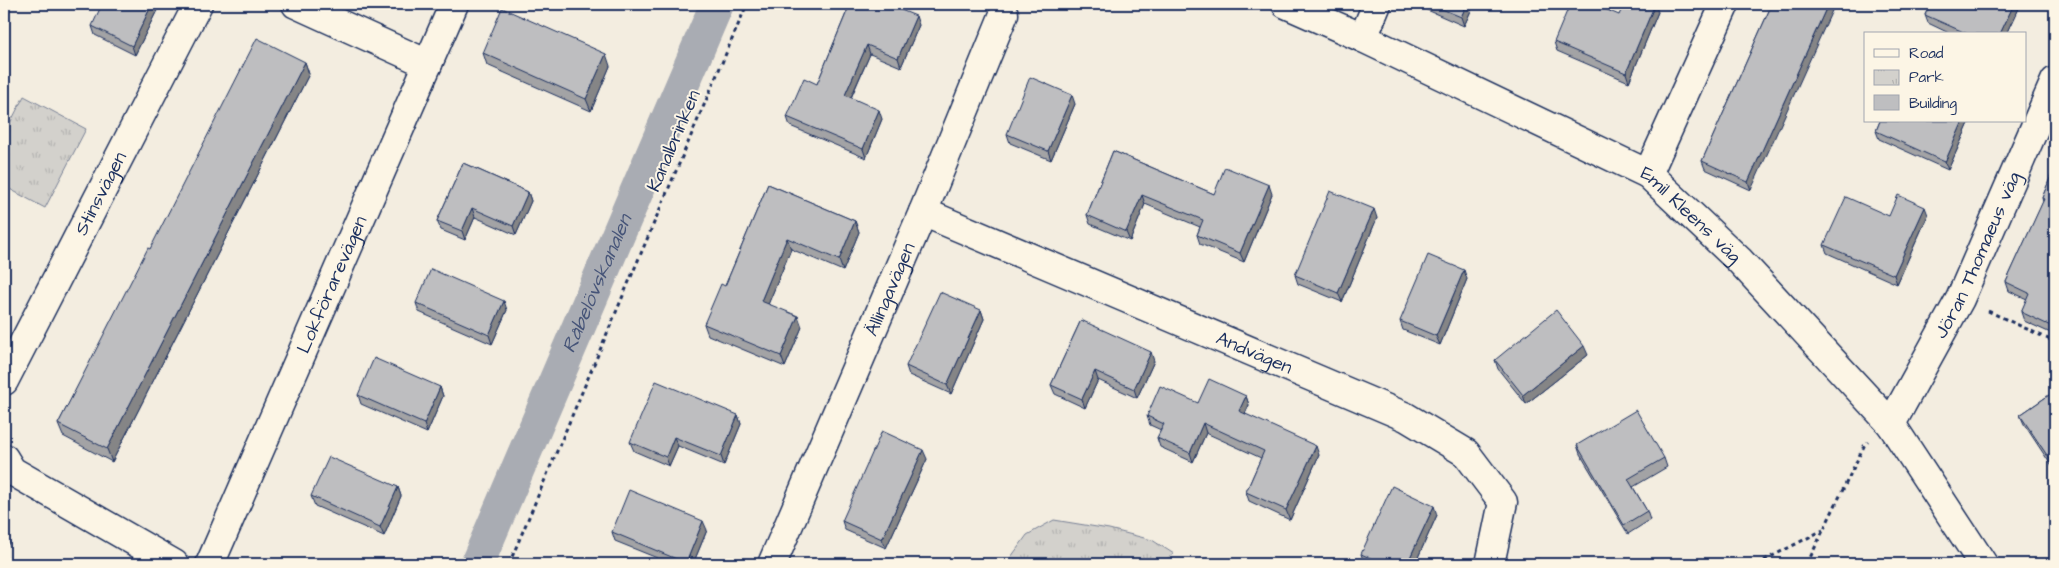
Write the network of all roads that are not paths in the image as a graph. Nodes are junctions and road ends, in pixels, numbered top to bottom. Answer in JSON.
{"nodes":[{"id":1,"x":198,"y":4,"type":"edge"},
{"id":2,"x":296,"y":4,"type":"edge"},
{"id":3,"x":454,"y":4,"type":"edge"},
{"id":4,"x":1286,"y":4,"type":"edge"},
{"id":5,"x":1377,"y":4,"type":"edge"},
{"id":6,"x":1726,"y":4,"type":"edge"},
{"id":7,"x":1004,"y":14,"type":"dead end"},
{"id":8,"x":1363,"y":38,"type":"junction"},
{"id":9,"x":428,"y":64,"type":"junction"},
{"id":10,"x":2055,"y":81,"type":"edge"},
{"id":11,"x":1648,"y":174,"type":"junction"},
{"id":12,"x":923,"y":212,"type":"junction"},
{"id":13,"x":4,"y":382,"type":"edge"},
{"id":14,"x":1891,"y":424,"type":"junction"},
{"id":15,"x":4,"y":458,"type":"edge"},
{"id":16,"x":174,"y":564,"type":"edge"},
{"id":17,"x":210,"y":564,"type":"edge"},
{"id":18,"x":772,"y":564,"type":"edge"},
{"id":19,"x":1490,"y":564,"type":"edge"},
{"id":20,"x":1982,"y":564,"type":"edge"}],
"edges":[{"from":1,"to":13,"type":"street","name":"Stinsvägen"},
{"from":2,"to":9,"type":"street"},
{"from":3,"to":9,"type":"street","name":"Lokförarevägen"},
{"from":4,"to":8,"type":"street","name":"Emil Kleens väg"},
{"from":5,"to":8,"type":"street"},
{"from":6,"to":11,"type":"street"},
{"from":7,"to":12,"type":"street","name":"Ällingavägen"},
{"from":8,"to":11,"type":"street","name":"Emil Kleens väg"},
{"from":9,"to":17,"type":"street","name":"Lokförarevägen"},
{"from":10,"to":14,"type":"street","name":"Jöran Thomaeus väg"},
{"from":11,"to":14,"type":"street","name":"Emil Kleens väg"},
{"from":12,"to":18,"type":"street","name":"Ällingavägen"},
{"from":12,"to":19,"type":"street","name":"Andvägen"},
{"from":14,"to":20,"type":"street","name":"Emil Kleens väg"},
{"from":15,"to":16,"type":"street"}]}
